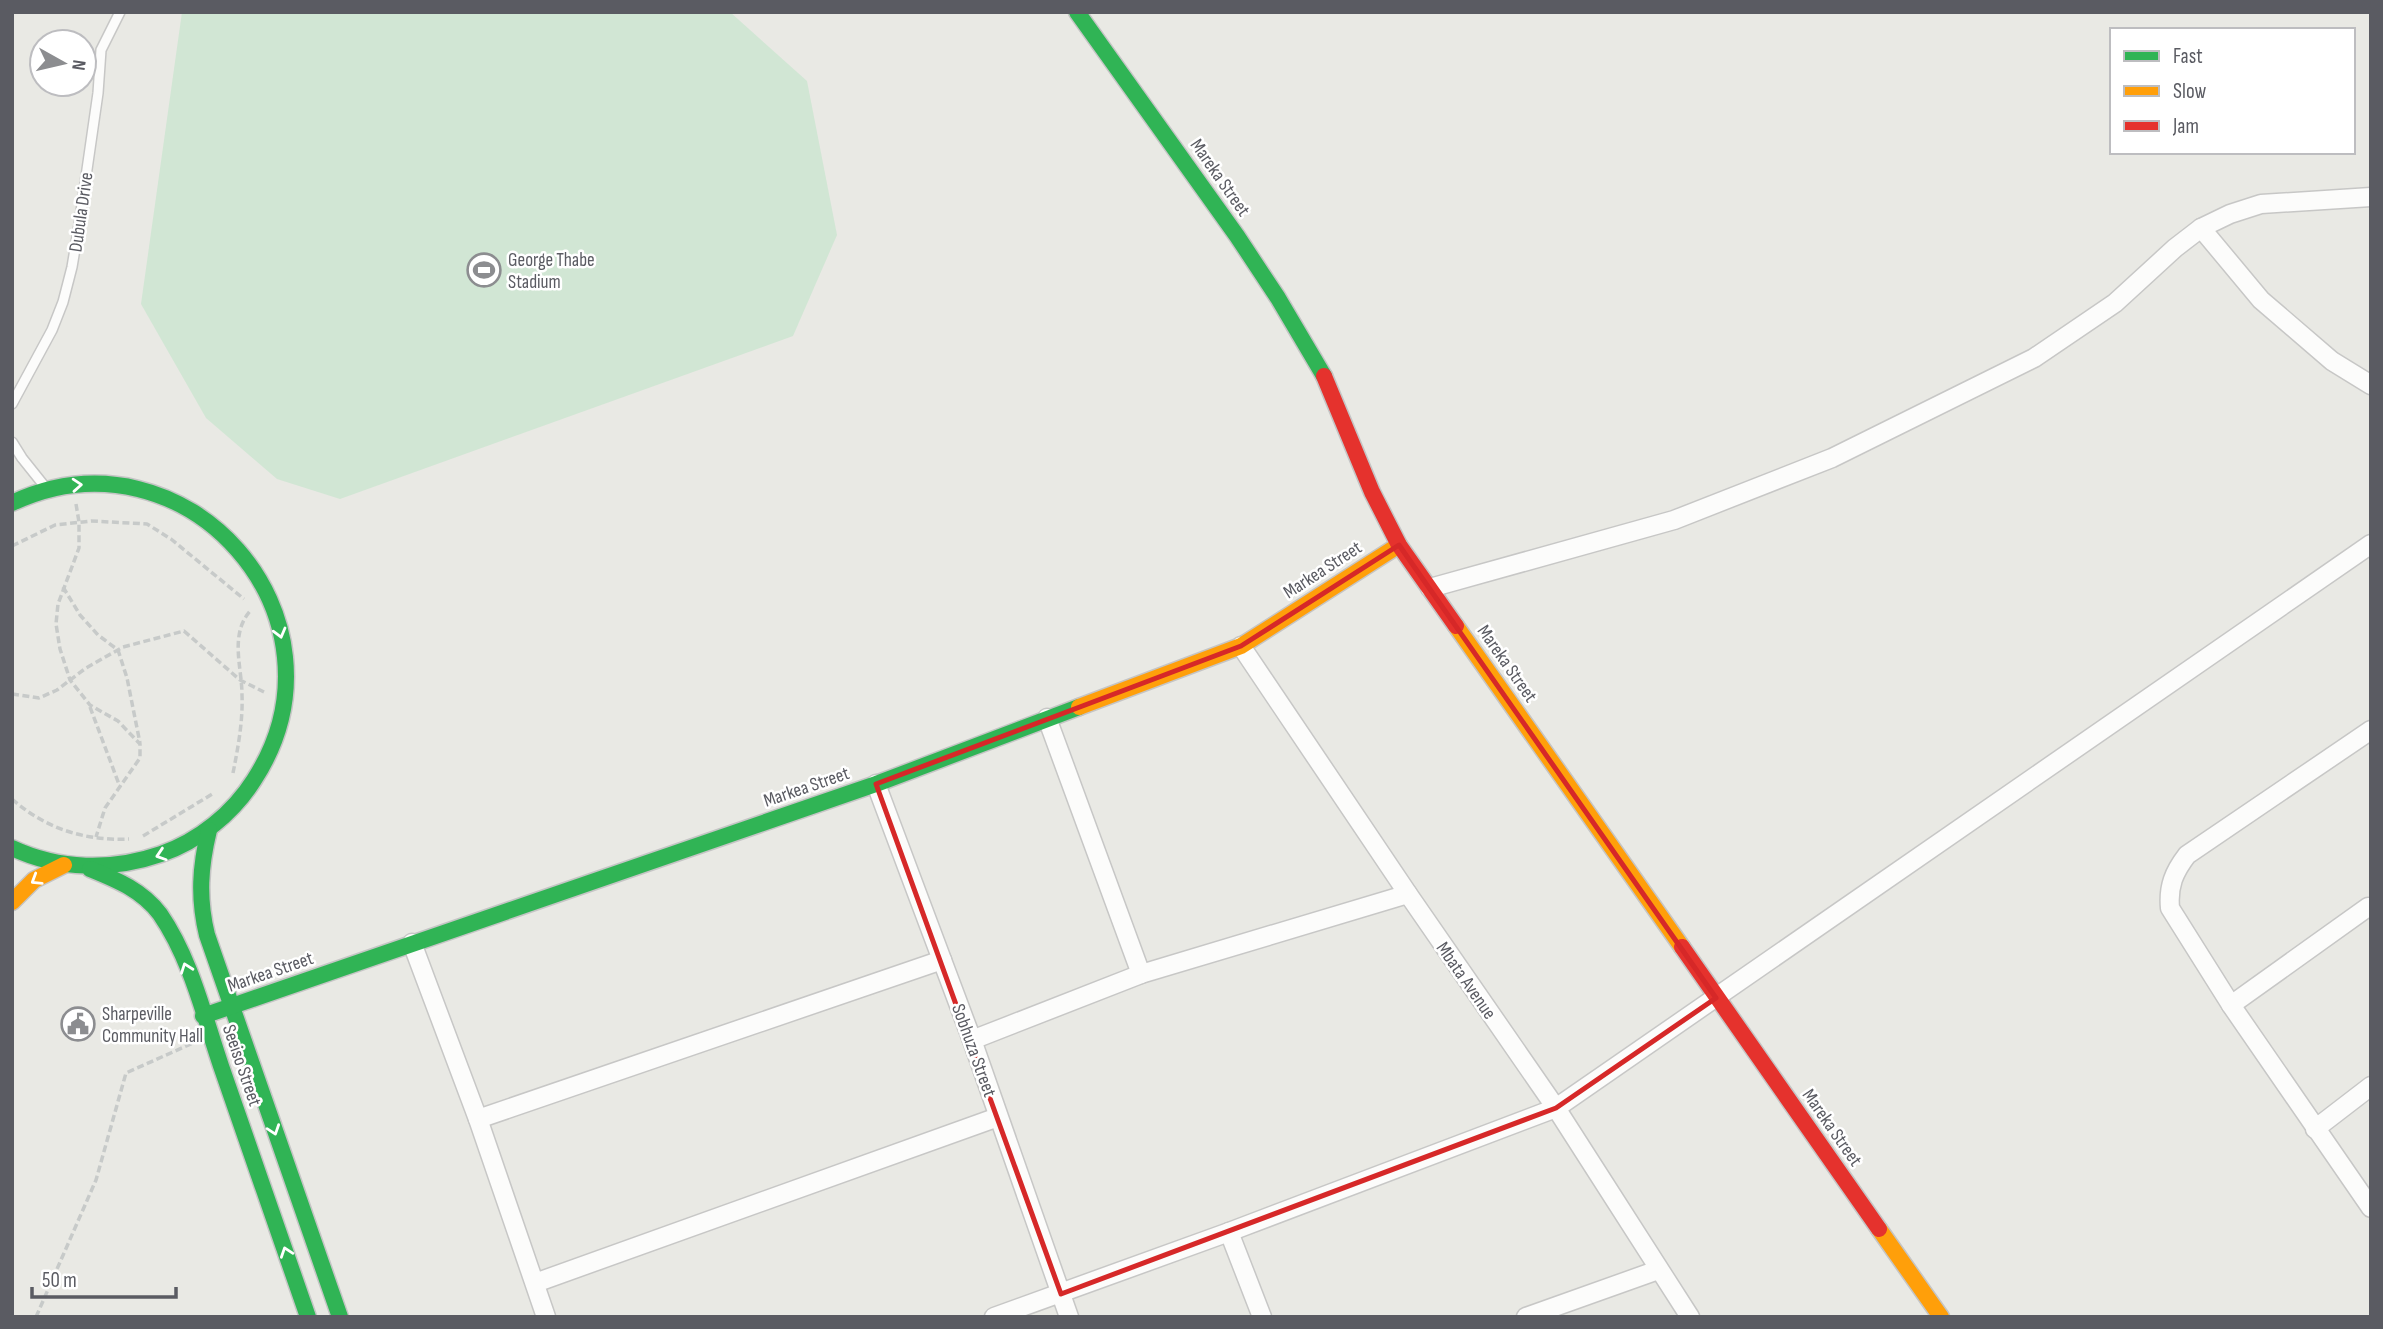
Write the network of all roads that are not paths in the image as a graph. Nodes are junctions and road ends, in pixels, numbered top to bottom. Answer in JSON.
{"nodes":[{"id":1,"x":120,"y":12,"type":"edge"},
{"id":2,"x":1077,"y":12,"type":"edge"},
{"id":3,"x":2371,"y":197,"type":"edge"},
{"id":4,"x":2202,"y":228,"type":"junction"},
{"id":5,"x":2371,"y":385,"type":"edge"},
{"id":6,"x":12,"y":404,"type":"edge"},
{"id":7,"x":12,"y":442,"type":"edge"},
{"id":8,"x":47,"y":489,"type":"junction"},
{"id":9,"x":12,"y":503,"type":"edge"},
{"id":10,"x":2371,"y":544,"type":"edge"},
{"id":11,"x":1399,"y":545,"type":"junction"},
{"id":12,"x":1430,"y":589,"type":"junction"},
{"id":13,"x":1241,"y":646,"type":"junction"},
{"id":14,"x":1047,"y":718,"type":"junction"},
{"id":15,"x":2371,"y":730,"type":"edge"},
{"id":16,"x":876,"y":784,"type":"junction"},
{"id":17,"x":209,"y":830,"type":"junction"},
{"id":18,"x":12,"y":848,"type":"edge"},
{"id":19,"x":64,"y":865,"type":"junction"},
{"id":20,"x":86,"y":868,"type":"junction"},
{"id":21,"x":1408,"y":894,"type":"junction"},
{"id":22,"x":12,"y":902,"type":"edge"},
{"id":23,"x":2368,"y":907,"type":"dead end"},
{"id":24,"x":412,"y":943,"type":"junction"},
{"id":25,"x":942,"y":960,"type":"junction"},
{"id":26,"x":1141,"y":974,"type":"junction"},
{"id":27,"x":1716,"y":998,"type":"junction"},
{"id":28,"x":2231,"y":1005,"type":"junction"},
{"id":29,"x":230,"y":1007,"type":"junction"},
{"id":30,"x":203,"y":1016,"type":"junction"},
{"id":31,"x":972,"y":1040,"type":"junction"},
{"id":32,"x":2371,"y":1086,"type":"edge"},
{"id":33,"x":1556,"y":1108,"type":"junction"},
{"id":34,"x":998,"y":1117,"type":"junction"},
{"id":35,"x":478,"y":1119,"type":"junction"},
{"id":36,"x":2315,"y":1129,"type":"junction"},
{"id":37,"x":2371,"y":1208,"type":"edge"},
{"id":38,"x":1229,"y":1232,"type":"junction"},
{"id":39,"x":1658,"y":1270,"type":"junction"},
{"id":40,"x":535,"y":1283,"type":"junction"},
{"id":41,"x":1060,"y":1294,"type":"junction"},
{"id":42,"x":308,"y":1317,"type":"edge"},
{"id":43,"x":340,"y":1317,"type":"edge"},
{"id":44,"x":546,"y":1317,"type":"edge"},
{"id":45,"x":994,"y":1317,"type":"edge"},
{"id":46,"x":1069,"y":1317,"type":"edge"},
{"id":47,"x":1262,"y":1317,"type":"edge"},
{"id":48,"x":1526,"y":1317,"type":"edge"},
{"id":49,"x":1690,"y":1317,"type":"edge"},
{"id":50,"x":1941,"y":1317,"type":"edge"}],
"edges":[{"from":1,"to":6,"type":"lane","name":"Dubula Drive"},
{"from":2,"to":11,"type":"street","name":"Mareka Street"},
{"from":3,"to":4,"type":"street"},
{"from":4,"to":5,"type":"street"},
{"from":4,"to":12,"type":"street"},
{"from":7,"to":8,"type":"lane"},
{"from":8,"to":9,"type":"street"},
{"from":8,"to":17,"type":"street","one_way":true},
{"from":10,"to":27,"type":"street"},
{"from":11,"to":12,"type":"street","name":"Mareka Street"},
{"from":11,"to":13,"type":"street","name":"Markea Street"},
{"from":12,"to":27,"type":"street","name":"Mareka Street"},
{"from":13,"to":14,"type":"street","name":"Markea Street"},
{"from":13,"to":21,"type":"street","name":"Mbata Avenue"},
{"from":14,"to":16,"type":"street","name":"Markea Street"},
{"from":14,"to":26,"type":"street"},
{"from":15,"to":28,"type":"street"},
{"from":16,"to":24,"type":"street","name":"Markea Street"},
{"from":16,"to":25,"type":"street","name":"Sobhuza Street"},
{"from":17,"to":20,"type":"street","one_way":true},
{"from":17,"to":29,"type":"street","name":"Seeiso Street"},
{"from":18,"to":19,"type":"street"},
{"from":19,"to":20,"type":"street"},
{"from":19,"to":22,"type":"street","one_way":true},
{"from":30,"to":20,"type":"street","name":"Seeiso Street","one_way":true},
{"from":21,"to":26,"type":"street"},
{"from":21,"to":33,"type":"street","name":"Mbata Avenue"},
{"from":23,"to":28,"type":"street"},
{"from":24,"to":29,"type":"street","name":"Markea Street"},
{"from":24,"to":35,"type":"street"},
{"from":25,"to":31,"type":"street","name":"Sobhuza Street"},
{"from":25,"to":35,"type":"street"},
{"from":26,"to":31,"type":"street"},
{"from":27,"to":33,"type":"street"},
{"from":27,"to":50,"type":"street","name":"Mareka Street"},
{"from":28,"to":36,"type":"street"},
{"from":29,"to":30,"type":"street","name":"Markea Street"},
{"from":29,"to":43,"type":"street","name":"Seeiso Street","one_way":true},
{"from":42,"to":30,"type":"street","name":"Seeiso Street","one_way":true},
{"from":31,"to":34,"type":"street","name":"Sobhuza Street"},
{"from":32,"to":36,"type":"street"},
{"from":33,"to":38,"type":"street"},
{"from":33,"to":39,"type":"street","name":"Mbata Avenue"},
{"from":34,"to":40,"type":"street"},
{"from":34,"to":41,"type":"street","name":"Sobhuza Street"},
{"from":35,"to":40,"type":"street"},
{"from":36,"to":37,"type":"street"},
{"from":38,"to":41,"type":"street"},
{"from":38,"to":47,"type":"street"},
{"from":39,"to":48,"type":"street"},
{"from":39,"to":49,"type":"street","name":"Mbata Avenue"},
{"from":40,"to":44,"type":"street"},
{"from":41,"to":45,"type":"street"},
{"from":41,"to":46,"type":"street","name":"Sobhuza Street"}]}
